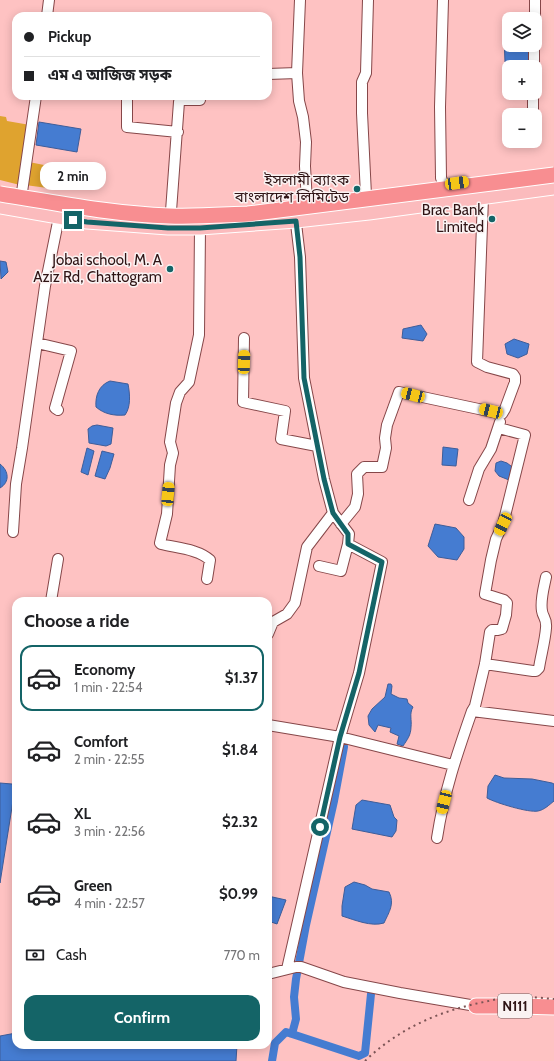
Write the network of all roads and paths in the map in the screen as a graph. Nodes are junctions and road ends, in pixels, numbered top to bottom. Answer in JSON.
{"nodes":[{"id":1,"x":49,"y":0,"type":"edge"},
{"id":2,"x":300,"y":0,"type":"edge"},
{"id":3,"x":368,"y":0,"type":"edge"},
{"id":4,"x":443,"y":0,"type":"edge"},
{"id":5,"x":535,"y":0,"type":"edge"},
{"id":6,"x":48,"y":12,"type":"edge"},
{"id":7,"x":535,"y":12,"type":"edge"},
{"id":8,"x":297,"y":73,"type":"junction"},
{"id":9,"x":272,"y":74,"type":"edge"},
{"id":10,"x":35,"y":100,"type":"edge"},
{"id":11,"x":127,"y":100,"type":"edge"},
{"id":12,"x":200,"y":100,"type":"dead end"},
{"id":13,"x":178,"y":132,"type":"junction"},
{"id":14,"x":554,"y":170,"type":"edge"},
{"id":15,"x":554,"y":174,"type":"edge"},
{"id":16,"x":554,"y":183,"type":"edge"},
{"id":17,"x":444,"y":185,"type":"junction"},
{"id":18,"x":554,"y":188,"type":"edge"},
{"id":19,"x":0,"y":189,"type":"edge"},
{"id":20,"x":22,"y":192,"type":"junction"},
{"id":21,"x":0,"y":194,"type":"edge"},
{"id":22,"x":366,"y":195,"type":"junction"},
{"id":23,"x":482,"y":198,"type":"junction"},
{"id":24,"x":0,"y":203,"type":"edge"},
{"id":25,"x":300,"y":204,"type":"junction"},
{"id":26,"x":0,"y":207,"type":"edge"},
{"id":27,"x":171,"y":212,"type":"junction"},
{"id":28,"x":59,"y":217,"type":"junction"},
{"id":29,"x":296,"y":221,"type":"junction"},
{"id":30,"x":200,"y":228,"type":"junction"},
{"id":31,"x":244,"y":338,"type":"dead end"},
{"id":32,"x":37,"y":343,"type":"junction"},
{"id":33,"x":58,"y":410,"type":"dead end"},
{"id":34,"x":502,"y":414,"type":"junction"},
{"id":35,"x":499,"y":428,"type":"junction"},
{"id":36,"x":317,"y":446,"type":"junction"},
{"id":37,"x":469,"y":500,"type":"dead end"},
{"id":38,"x":333,"y":513,"type":"junction"},
{"id":39,"x":341,"y":524,"type":"junction"},
{"id":40,"x":13,"y":532,"type":"dead end"},
{"id":41,"x":348,"y":544,"type":"junction"},
{"id":42,"x":58,"y":559,"type":"dead end"},
{"id":43,"x":319,"y":566,"type":"dead end"},
{"id":44,"x":546,"y":577,"type":"dead end"},
{"id":45,"x":207,"y":579,"type":"dead end"},
{"id":46,"x":52,"y":597,"type":"edge"},
{"id":47,"x":272,"y":624,"type":"edge"},
{"id":48,"x":485,"y":664,"type":"junction"},
{"id":49,"x":472,"y":711,"type":"junction"},
{"id":50,"x":554,"y":721,"type":"edge"},
{"id":51,"x":272,"y":726,"type":"edge"},
{"id":52,"x":340,"y":737,"type":"junction"},
{"id":53,"x":453,"y":765,"type":"junction"},
{"id":54,"x":438,"y":838,"type":"dead end"},
{"id":55,"x":295,"y":968,"type":"junction"},
{"id":56,"x":272,"y":973,"type":"edge"},
{"id":57,"x":476,"y":1006,"type":"joint"},
{"id":58,"x":554,"y":1007,"type":"edge"}],
"edges":[{"from":1,"to":6,"type":"street"},
{"from":2,"to":8,"type":"street"},
{"from":3,"to":22,"type":"street"},
{"from":4,"to":17,"type":"street"},
{"from":5,"to":7,"type":"street"},
{"from":8,"to":9,"type":"street"},
{"from":8,"to":25,"type":"street"},
{"from":10,"to":20,"type":"street"},
{"from":11,"to":13,"type":"street"},
{"from":12,"to":13,"type":"street"},
{"from":13,"to":27,"type":"street"},
{"from":14,"to":17,"type":"main road"},
{"from":15,"to":21,"type":"highway","bridge":true},
{"from":16,"to":24,"type":"highway"},
{"from":17,"to":22,"type":"main road"},
{"from":18,"to":23,"type":"main road"},
{"from":19,"to":20,"type":"main road"},
{"from":20,"to":27,"type":"main road"},
{"from":22,"to":25,"type":"main road"},
{"from":23,"to":29,"type":"main road"},
{"from":23,"to":34,"type":"street"},
{"from":25,"to":27,"type":"main road"},
{"from":25,"to":29,"type":"street"},
{"from":26,"to":28,"type":"main road"},
{"from":28,"to":30,"type":"main road"},
{"from":28,"to":32,"type":"street"},
{"from":29,"to":30,"type":"main road"},
{"from":29,"to":36,"type":"street"},
{"from":30,"to":45,"type":"street"},
{"from":31,"to":36,"type":"street"},
{"from":32,"to":33,"type":"street"},
{"from":32,"to":40,"type":"street"},
{"from":34,"to":35,"type":"street"},
{"from":34,"to":39,"type":"street"},
{"from":35,"to":37,"type":"street"},
{"from":35,"to":48,"type":"street"},
{"from":36,"to":38,"type":"street"},
{"from":38,"to":39,"type":"street"},
{"from":38,"to":47,"type":"street"},
{"from":39,"to":41,"type":"street"},
{"from":41,"to":43,"type":"street"},
{"from":41,"to":52,"type":"street"},
{"from":42,"to":46,"type":"street"},
{"from":44,"to":48,"type":"street"},
{"from":48,"to":49,"type":"street"},
{"from":49,"to":50,"type":"street"},
{"from":49,"to":53,"type":"street"},
{"from":51,"to":52,"type":"street"},
{"from":52,"to":53,"type":"street"},
{"from":52,"to":55,"type":"street"},
{"from":53,"to":54,"type":"street"},
{"from":55,"to":56,"type":"street"},
{"from":55,"to":57,"type":"street"},
{"from":57,"to":58,"type":"highway","number":"N111"}]}
